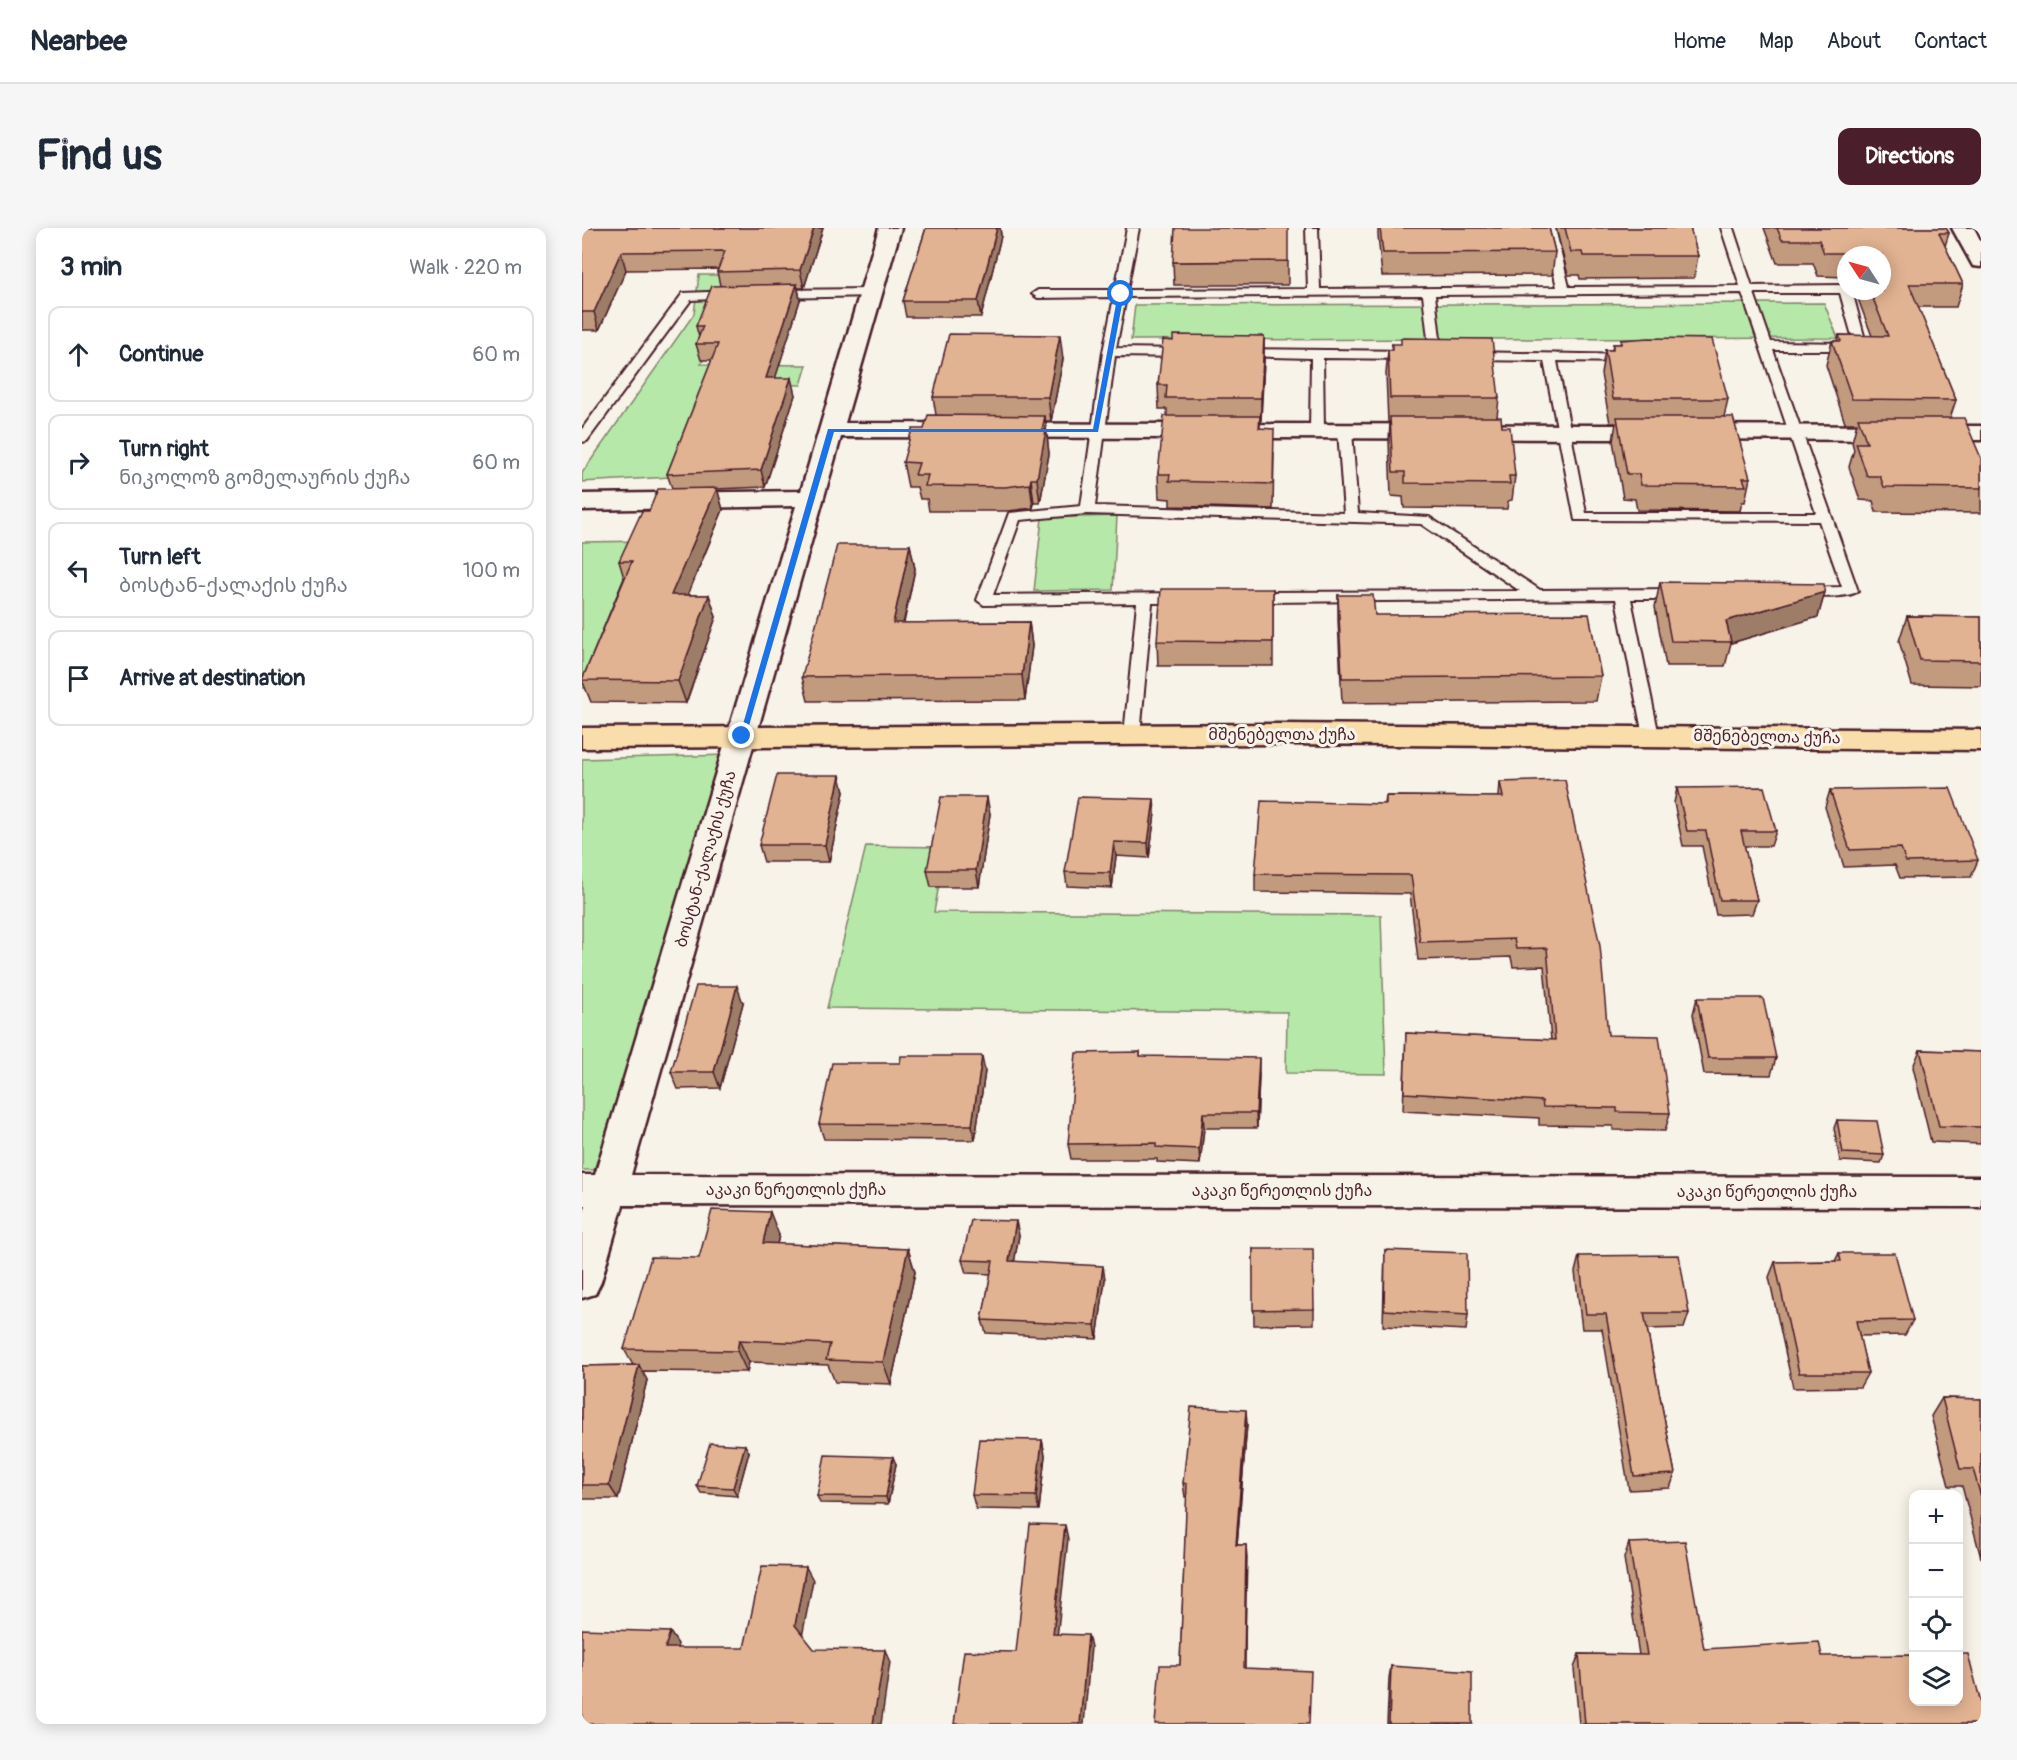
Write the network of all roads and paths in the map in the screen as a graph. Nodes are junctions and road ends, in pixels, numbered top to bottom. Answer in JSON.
{"nodes":[{"id":1,"x":890,"y":228,"type":"edge"},
{"id":2,"x":1133,"y":228,"type":"edge"},
{"id":3,"x":1312,"y":228,"type":"edge"},
{"id":4,"x":1550,"y":228,"type":"edge"},
{"id":5,"x":1727,"y":228,"type":"edge"},
{"id":6,"x":1963,"y":228,"type":"edge"},
{"id":7,"x":1981,"y":261,"type":"edge"},
{"id":8,"x":1747,"y":290,"type":"junction"},
{"id":9,"x":1314,"y":292,"type":"junction"},
{"id":10,"x":1429,"y":292,"type":"junction"},
{"id":11,"x":1564,"y":292,"type":"junction"},
{"id":12,"x":871,"y":293,"type":"junction"},
{"id":13,"x":1038,"y":294,"type":"dead end"},
{"id":14,"x":1121,"y":294,"type":"junction"},
{"id":15,"x":745,"y":295,"type":"edge"},
{"id":16,"x":768,"y":295,"type":"edge"},
{"id":17,"x":1766,"y":346,"type":"junction"},
{"id":18,"x":1109,"y":352,"type":"junction"},
{"id":19,"x":1201,"y":353,"type":"edge"},
{"id":20,"x":1224,"y":353,"type":"edge"},
{"id":21,"x":1317,"y":354,"type":"junction"},
{"id":22,"x":1448,"y":356,"type":"junction"},
{"id":23,"x":1550,"y":357,"type":"junction"},
{"id":24,"x":1641,"y":358,"type":"edge"},
{"id":25,"x":831,"y":430,"type":"junction"},
{"id":26,"x":1096,"y":431,"type":"junction"},
{"id":27,"x":1317,"y":431,"type":"junction"},
{"id":28,"x":1345,"y":431,"type":"junction"},
{"id":29,"x":1564,"y":431,"type":"junction"},
{"id":30,"x":1794,"y":432,"type":"junction"},
{"id":31,"x":1981,"y":433,"type":"edge"},
{"id":32,"x":582,"y":438,"type":"edge"},
{"id":33,"x":811,"y":498,"type":"junction"},
{"id":34,"x":582,"y":502,"type":"edge"},
{"id":35,"x":1087,"y":510,"type":"junction"},
{"id":36,"x":1351,"y":517,"type":"junction"},
{"id":37,"x":1824,"y":517,"type":"junction"},
{"id":38,"x":1783,"y":592,"type":"edge"},
{"id":39,"x":1535,"y":594,"type":"junction"},
{"id":40,"x":1692,"y":594,"type":"edge"},
{"id":41,"x":1623,"y":596,"type":"junction"},
{"id":42,"x":1145,"y":598,"type":"junction"},
{"id":43,"x":1204,"y":598,"type":"edge"},
{"id":44,"x":1239,"y":598,"type":"edge"},
{"id":45,"x":1132,"y":735,"type":"junction"},
{"id":46,"x":742,"y":736,"type":"junction"},
{"id":47,"x":1650,"y":736,"type":"junction"},
{"id":48,"x":582,"y":738,"type":"edge"},
{"id":49,"x":1981,"y":740,"type":"edge"},
{"id":50,"x":595,"y":1190,"type":"edge"},
{"id":51,"x":1981,"y":1192,"type":"edge"},
{"id":52,"x":582,"y":1282,"type":"edge"}],
"edges":[{"from":1,"to":12,"type":"street","name":"ბოსტან-ქალაქის ქუჩა"},
{"from":2,"to":14,"type":"lane"},
{"from":3,"to":9,"type":"lane"},
{"from":4,"to":11,"type":"lane"},
{"from":5,"to":8,"type":"lane"},
{"from":6,"to":7,"type":"street"},
{"from":8,"to":11,"type":"lane"},
{"from":8,"to":17,"type":"lane"},
{"from":8,"to":17,"type":"lane"},
{"from":9,"to":10,"type":"lane"},
{"from":9,"to":14,"type":"lane"},
{"from":10,"to":11,"type":"lane"},
{"from":10,"to":22,"type":"lane"},
{"from":12,"to":16,"type":"lane"},
{"from":12,"to":25,"type":"street","name":"ბოსტან-ქალაქის ქუჩა"},
{"from":13,"to":14,"type":"lane"},
{"from":14,"to":18,"type":"lane"},
{"from":15,"to":32,"type":"lane"},
{"from":17,"to":30,"type":"lane"},
{"from":18,"to":19,"type":"lane"},
{"from":18,"to":26,"type":"lane"},
{"from":20,"to":21,"type":"lane"},
{"from":21,"to":22,"type":"lane"},
{"from":21,"to":27,"type":"lane"},
{"from":22,"to":23,"type":"lane"},
{"from":23,"to":24,"type":"lane"},
{"from":23,"to":29,"type":"lane"},
{"from":25,"to":26,"type":"street"},
{"from":25,"to":33,"type":"street","name":"ბოსტან-ქალაქის ქუჩა"},
{"from":26,"to":27,"type":"street"},
{"from":26,"to":35,"type":"lane"},
{"from":27,"to":28,"type":"street"},
{"from":28,"to":29,"type":"street"},
{"from":28,"to":36,"type":"lane"},
{"from":29,"to":30,"type":"street"},
{"from":29,"to":37,"type":"lane"},
{"from":30,"to":31,"type":"street"},
{"from":30,"to":37,"type":"lane"},
{"from":33,"to":34,"type":"street"},
{"from":33,"to":46,"type":"street","name":"ბოსტან-ქალაქის ქუჩა"},
{"from":35,"to":36,"type":"lane"},
{"from":35,"to":42,"type":"lane"},
{"from":36,"to":39,"type":"lane"},
{"from":37,"to":38,"type":"lane"},
{"from":39,"to":41,"type":"lane"},
{"from":39,"to":44,"type":"lane"},
{"from":40,"to":41,"type":"lane"},
{"from":41,"to":47,"type":"lane"},
{"from":42,"to":43,"type":"lane"},
{"from":42,"to":45,"type":"lane"},
{"from":45,"to":46,"type":"main road","name":"მშენებელთა ქუჩა"},
{"from":45,"to":47,"type":"main road","name":"მშენებელთა ქუჩა"},
{"from":46,"to":48,"type":"main road","name":"მშენებელთა ქუჩა"},
{"from":46,"to":50,"type":"street","name":"ბოსტან-ქალაქის ქუჩა"},
{"from":47,"to":49,"type":"main road","name":"მშენებელთა ქუჩა"},
{"from":50,"to":51,"type":"street","name":"აკაკი წერეთლის ქუჩა"},
{"from":50,"to":52,"type":"street","name":"ბოსტან-ქალაქის ქუჩა"}]}
